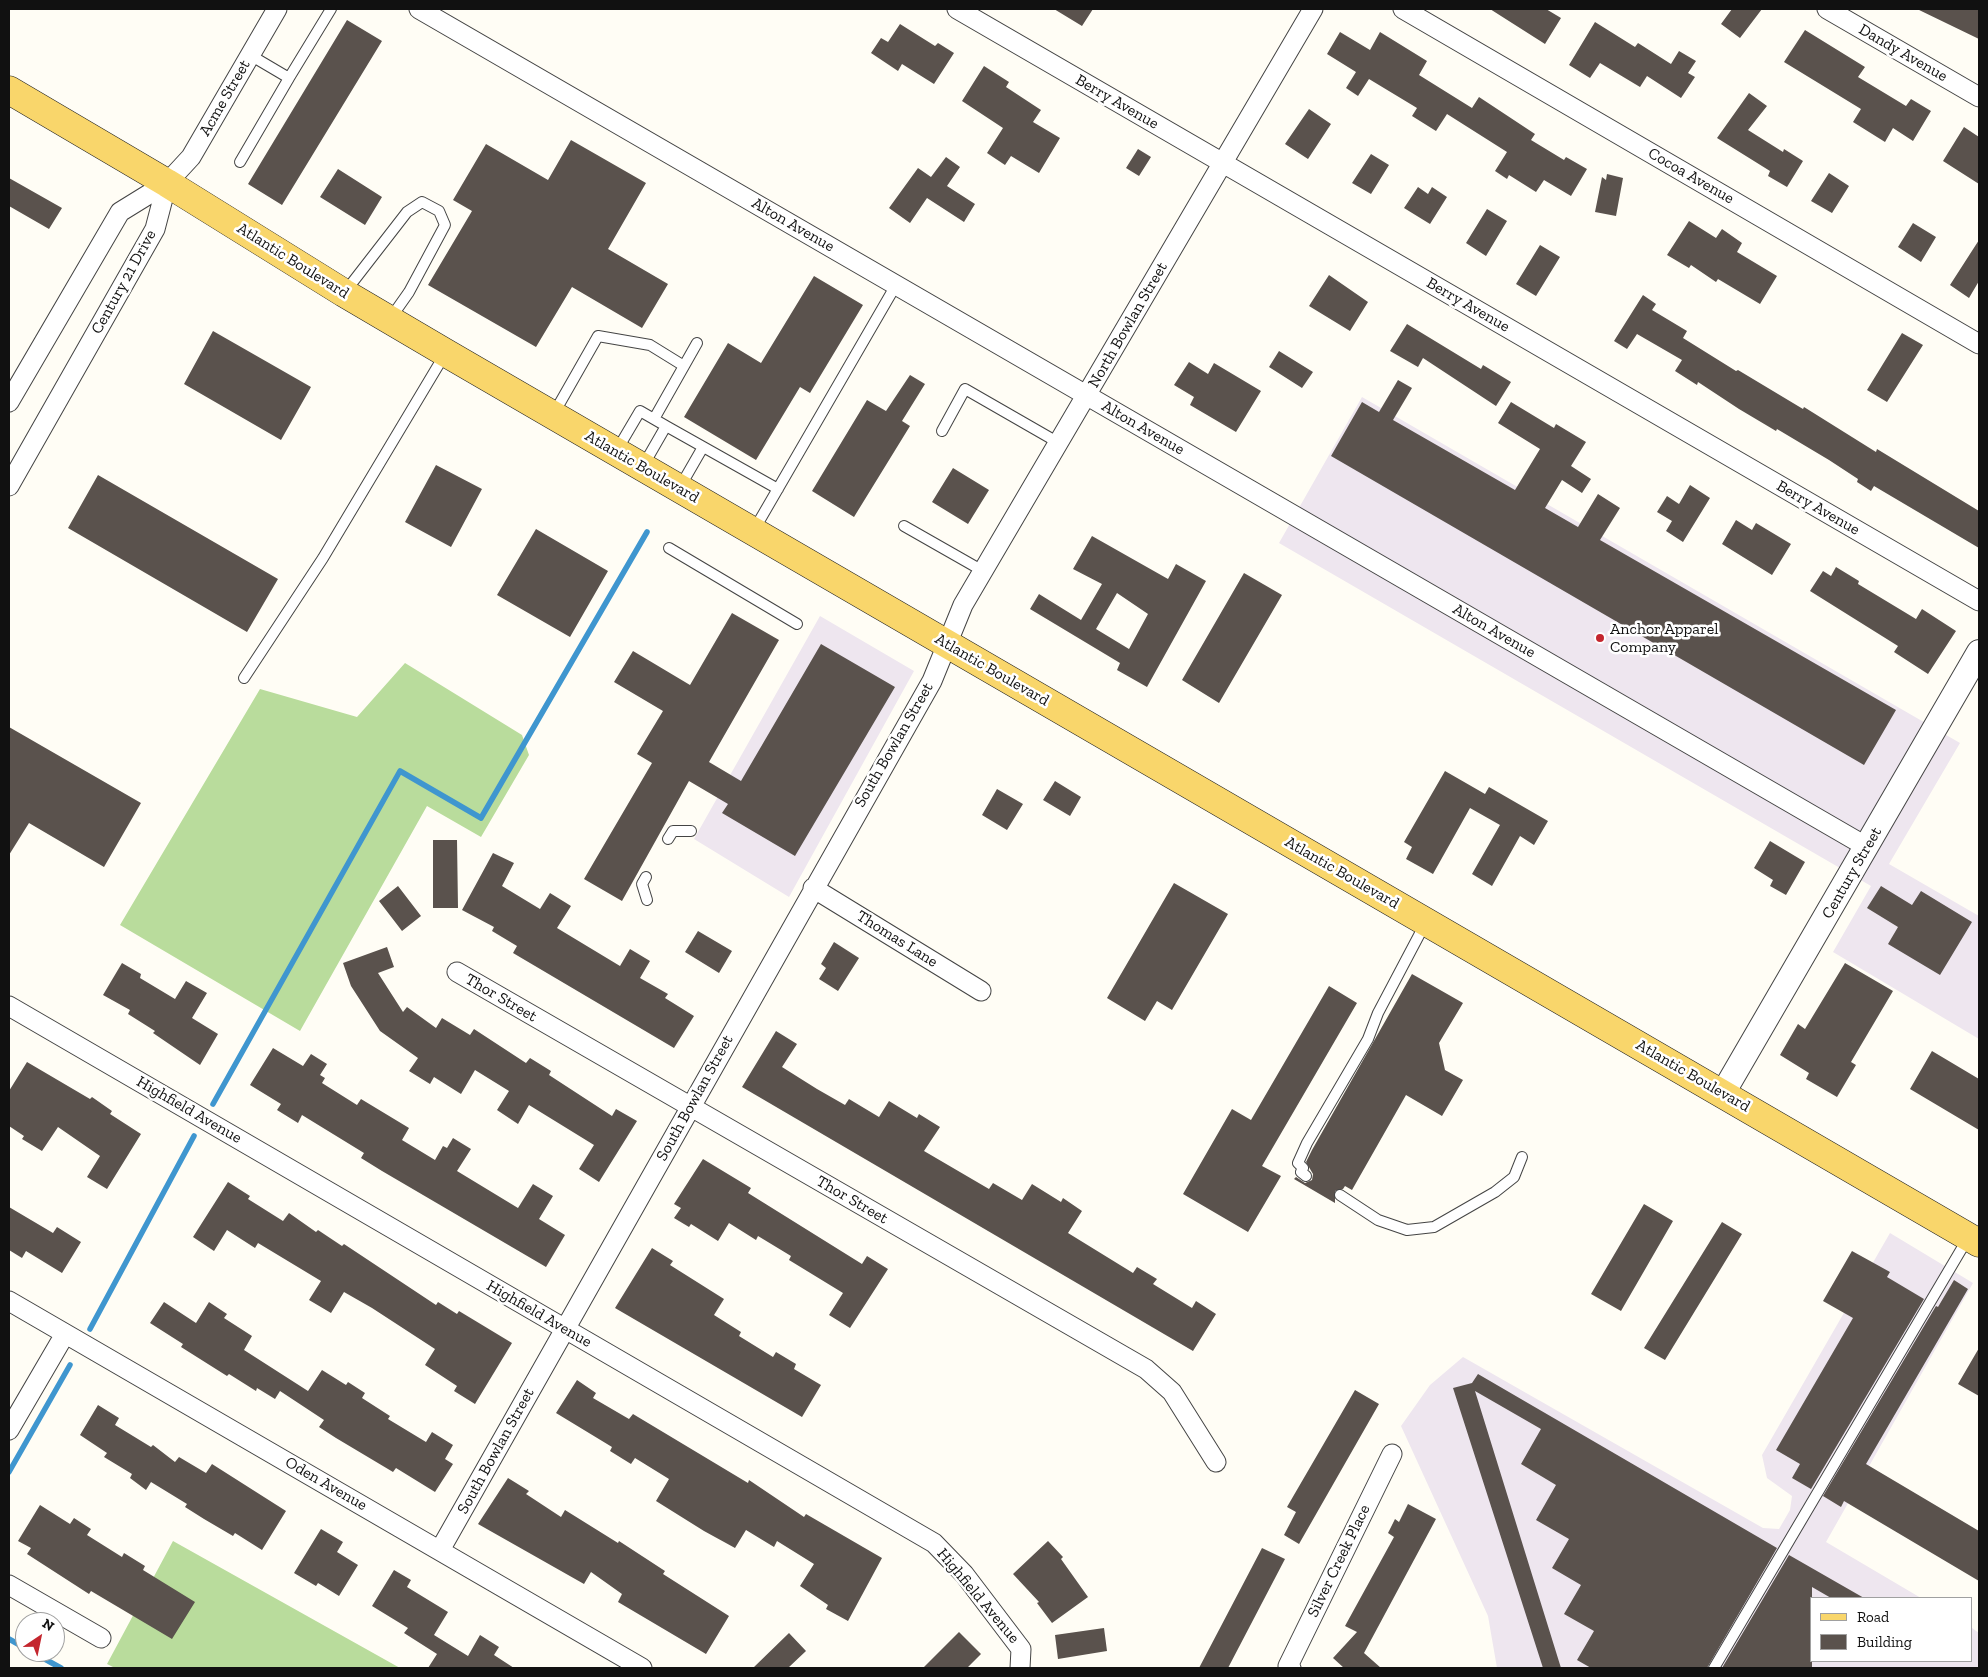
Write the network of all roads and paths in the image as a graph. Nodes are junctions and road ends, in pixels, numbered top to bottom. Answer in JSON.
{"nodes":[{"id":1,"x":277,"y":9,"type":"edge"},
{"id":2,"x":331,"y":9,"type":"edge"},
{"id":3,"x":419,"y":9,"type":"edge"},
{"id":4,"x":957,"y":9,"type":"edge"},
{"id":5,"x":1313,"y":9,"type":"edge"},
{"id":6,"x":1403,"y":9,"type":"edge"},
{"id":7,"x":1827,"y":9,"type":"edge"},
{"id":8,"x":250,"y":55,"type":"junction"},
{"id":9,"x":289,"y":78,"type":"junction"},
{"id":10,"x":9,"y":90,"type":"edge"},
{"id":11,"x":1979,"y":97,"type":"edge"},
{"id":12,"x":240,"y":162,"type":"dead end"},
{"id":13,"x":1222,"y":163,"type":"junction"},
{"id":14,"x":167,"y":183,"type":"junction"},
{"id":15,"x":896,"y":284,"type":"junction"},
{"id":16,"x":344,"y":293,"type":"junction"},
{"id":17,"x":390,"y":320,"type":"junction"},
{"id":18,"x":697,"y":343,"type":"dead end"},
{"id":19,"x":1979,"y":344,"type":"edge"},
{"id":20,"x":446,"y":353,"type":"junction"},
{"id":21,"x":684,"y":366,"type":"junction"},
{"id":22,"x":1088,"y":395,"type":"junction"},
{"id":23,"x":9,"y":402,"type":"edge"},
{"id":24,"x":553,"y":415,"type":"junction"},
{"id":25,"x":654,"y":419,"type":"junction"},
{"id":26,"x":666,"y":426,"type":"junction"},
{"id":27,"x":942,"y":432,"type":"dead end"},
{"id":28,"x":1059,"y":443,"type":"junction"},
{"id":29,"x":703,"y":447,"type":"junction"},
{"id":30,"x":616,"y":451,"type":"junction"},
{"id":31,"x":643,"y":467,"type":"junction"},
{"id":32,"x":9,"y":486,"type":"edge"},
{"id":33,"x":680,"y":488,"type":"junction"},
{"id":34,"x":778,"y":489,"type":"junction"},
{"id":35,"x":904,"y":526,"type":"dead end"},
{"id":36,"x":753,"y":531,"type":"junction"},
{"id":37,"x":670,"y":548,"type":"dead end"},
{"id":38,"x":984,"y":571,"type":"junction"},
{"id":39,"x":1979,"y":601,"type":"edge"},
{"id":40,"x":797,"y":624,"type":"dead end"},
{"id":41,"x":948,"y":644,"type":"junction"},
{"id":42,"x":1979,"y":652,"type":"edge"},
{"id":43,"x":244,"y":678,"type":"dead end"},
{"id":44,"x":691,"y":830,"type":"dead end"},
{"id":45,"x":668,"y":839,"type":"dead end"},
{"id":46,"x":1867,"y":847,"type":"junction"},
{"id":47,"x":646,"y":877,"type":"dead end"},
{"id":48,"x":813,"y":888,"type":"junction"},
{"id":49,"x":647,"y":900,"type":"dead end"},
{"id":50,"x":1426,"y":922,"type":"junction"},
{"id":51,"x":457,"y":972,"type":"dead end"},
{"id":52,"x":980,"y":990,"type":"dead end"},
{"id":53,"x":9,"y":1006,"type":"edge"},
{"id":54,"x":1723,"y":1094,"type":"junction"},
{"id":55,"x":690,"y":1108,"type":"junction"},
{"id":56,"x":1522,"y":1157,"type":"dead end"},
{"id":57,"x":1306,"y":1176,"type":"dead end"},
{"id":58,"x":1340,"y":1195,"type":"dead end"},
{"id":59,"x":1974,"y":1240,"type":"edge"},
{"id":60,"x":9,"y":1301,"type":"edge"},
{"id":61,"x":564,"y":1329,"type":"junction"},
{"id":62,"x":66,"y":1334,"type":"junction"},
{"id":63,"x":9,"y":1430,"type":"edge"},
{"id":64,"x":1392,"y":1454,"type":"dead end"},
{"id":65,"x":1216,"y":1462,"type":"dead end"},
{"id":66,"x":440,"y":1550,"type":"junction"},
{"id":67,"x":9,"y":1585,"type":"edge"},
{"id":68,"x":101,"y":1638,"type":"dead end"},
{"id":69,"x":1288,"y":1667,"type":"edge"},
{"id":70,"x":642,"y":1668,"type":"edge"},
{"id":71,"x":1020,"y":1668,"type":"edge"},
{"id":72,"x":1714,"y":1668,"type":"edge"}],
"edges":[{"from":1,"to":8,"type":"street","name":"Acme Street"},
{"from":2,"to":9,"type":"lane"},
{"from":3,"to":15,"type":"street","name":"Alton Avenue"},
{"from":4,"to":13,"type":"street","name":"Berry Avenue"},
{"from":5,"to":13,"type":"street","name":"North Bowlan Street"},
{"from":6,"to":19,"type":"street","name":"Cocoa Avenue"},
{"from":7,"to":11,"type":"street","name":"Dandy Avenue"},
{"from":8,"to":9,"type":"lane"},
{"from":8,"to":14,"type":"street","name":"Acme Street"},
{"from":9,"to":12,"type":"lane"},
{"from":10,"to":14,"type":"main road","name":"Atlantic Boulevard"},
{"from":13,"to":22,"type":"street","name":"North Bowlan Street"},
{"from":13,"to":39,"type":"street","name":"Berry Avenue"},
{"from":14,"to":16,"type":"main road","name":"Atlantic Boulevard"},
{"from":14,"to":23,"type":"street"},
{"from":14,"to":32,"type":"street","name":"Century 21 Drive"},
{"from":15,"to":22,"type":"street","name":"Alton Avenue"},
{"from":15,"to":34,"type":"lane"},
{"from":16,"to":17,"type":"main road","name":"Atlantic Boulevard"},
{"from":16,"to":17,"type":"lane"},
{"from":17,"to":20,"type":"main road","name":"Atlantic Boulevard"},
{"from":18,"to":21,"type":"lane"},
{"from":20,"to":24,"type":"main road","name":"Atlantic Boulevard"},
{"from":20,"to":43,"type":"lane"},
{"from":21,"to":24,"type":"lane"},
{"from":21,"to":25,"type":"lane"},
{"from":22,"to":28,"type":"street","name":"North Bowlan Street"},
{"from":22,"to":46,"type":"street","name":"Alton Avenue"},
{"from":24,"to":30,"type":"main road","name":"Atlantic Boulevard"},
{"from":25,"to":26,"type":"lane"},
{"from":25,"to":30,"type":"lane"},
{"from":26,"to":29,"type":"lane"},
{"from":26,"to":31,"type":"lane"},
{"from":27,"to":28,"type":"lane"},
{"from":28,"to":38,"type":"street","name":"North Bowlan Street"},
{"from":29,"to":33,"type":"lane"},
{"from":29,"to":34,"type":"lane"},
{"from":30,"to":31,"type":"main road","name":"Atlantic Boulevard"},
{"from":31,"to":33,"type":"main road","name":"Atlantic Boulevard"},
{"from":33,"to":36,"type":"main road","name":"Atlantic Boulevard"},
{"from":34,"to":36,"type":"lane"},
{"from":35,"to":38,"type":"lane"},
{"from":36,"to":41,"type":"main road","name":"Atlantic Boulevard"},
{"from":37,"to":40,"type":"lane"},
{"from":38,"to":41,"type":"street","name":"North Bowlan Street"},
{"from":41,"to":48,"type":"street","name":"South Bowlan Street"},
{"from":41,"to":50,"type":"main road","name":"Atlantic Boulevard"},
{"from":42,"to":46,"type":"street","name":"Century Street"},
{"from":44,"to":45,"type":"lane"},
{"from":46,"to":54,"type":"street","name":"Century Street"},
{"from":47,"to":49,"type":"lane"},
{"from":48,"to":52,"type":"street","name":"Thomas Lane"},
{"from":48,"to":55,"type":"street","name":"South Bowlan Street"},
{"from":50,"to":54,"type":"main road","name":"Atlantic Boulevard"},
{"from":50,"to":57,"type":"lane"},
{"from":51,"to":55,"type":"street","name":"Thor Street"},
{"from":53,"to":61,"type":"street","name":"Highfield Avenue"},
{"from":54,"to":59,"type":"main road","name":"Atlantic Boulevard"},
{"from":55,"to":61,"type":"street","name":"South Bowlan Street"},
{"from":55,"to":65,"type":"street","name":"Thor Street"},
{"from":56,"to":58,"type":"lane"},
{"from":59,"to":72,"type":"lane"},
{"from":60,"to":62,"type":"street","name":"Oden Avenue"},
{"from":61,"to":66,"type":"street","name":"South Bowlan Street"},
{"from":61,"to":71,"type":"street","name":"Highfield Avenue"},
{"from":62,"to":63,"type":"street"},
{"from":62,"to":66,"type":"street","name":"Oden Avenue"},
{"from":64,"to":69,"type":"street","name":"Silver Creek Place"},
{"from":66,"to":70,"type":"street","name":"Oden Avenue"},
{"from":67,"to":68,"type":"street"}]}
